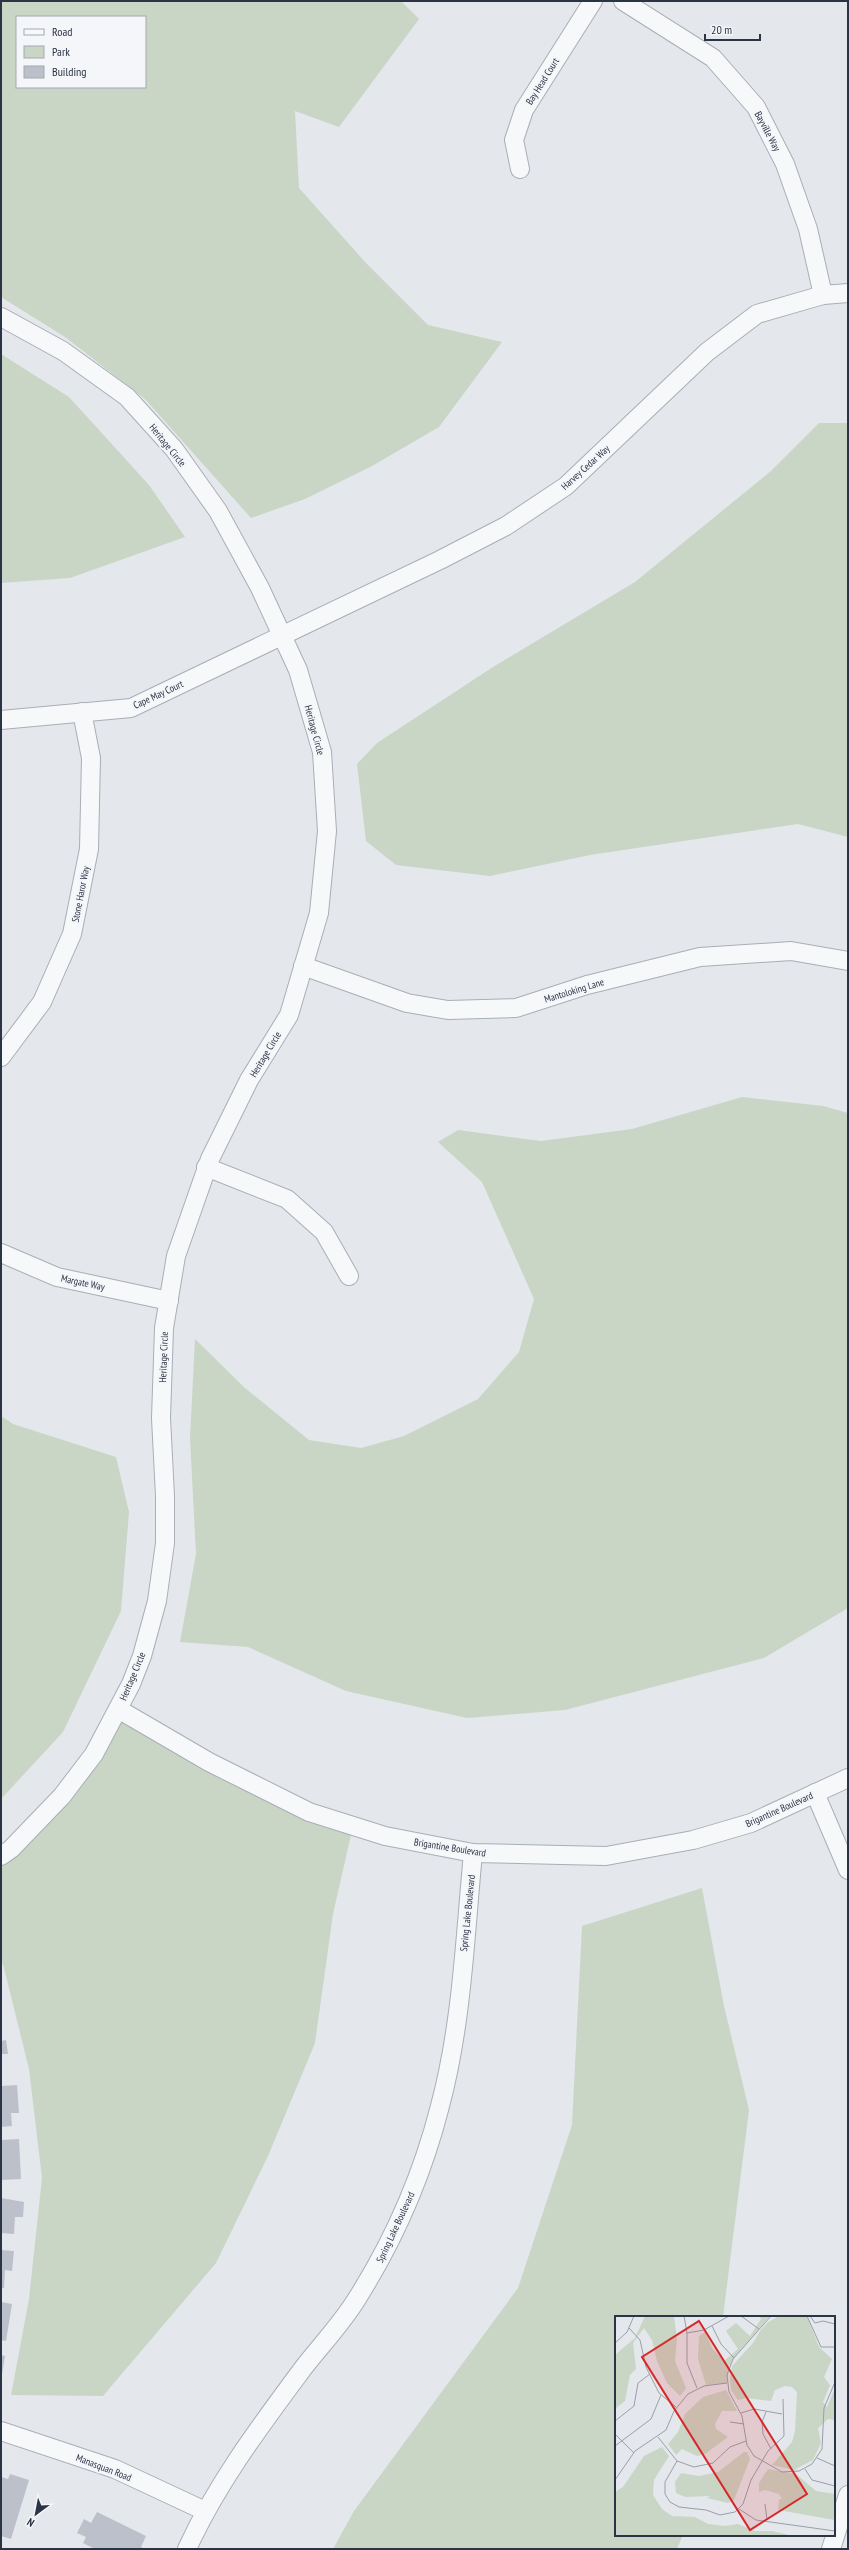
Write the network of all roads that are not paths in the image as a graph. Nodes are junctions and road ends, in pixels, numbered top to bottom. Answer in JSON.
{"nodes":[{"id":1,"x":592,"y":1,"type":"edge"},
{"id":2,"x":623,"y":1,"type":"edge"},
{"id":3,"x":520,"y":168,"type":"dead end"},
{"id":4,"x":848,"y":293,"type":"edge"},
{"id":5,"x":823,"y":295,"type":"junction"},
{"id":6,"x":1,"y":317,"type":"edge"},
{"id":7,"x":282,"y":635,"type":"junction"},
{"id":8,"x":82,"y":712,"type":"junction"},
{"id":9,"x":1,"y":720,"type":"edge"},
{"id":10,"x":848,"y":961,"type":"edge"},
{"id":11,"x":303,"y":966,"type":"junction"},
{"id":12,"x":1,"y":1056,"type":"edge"},
{"id":13,"x":206,"y":1167,"type":"junction"},
{"id":14,"x":1,"y":1253,"type":"edge"},
{"id":15,"x":349,"y":1276,"type":"dead end"},
{"id":16,"x":168,"y":1301,"type":"junction"},
{"id":17,"x":118,"y":1709,"type":"junction"},
{"id":18,"x":848,"y":1778,"type":"edge"},
{"id":19,"x":815,"y":1793,"type":"junction"},
{"id":20,"x":473,"y":1853,"type":"junction"},
{"id":21,"x":1,"y":1856,"type":"edge"},
{"id":22,"x":848,"y":1870,"type":"edge"},
{"id":23,"x":1,"y":2431,"type":"edge"},
{"id":24,"x":848,"y":2495,"type":"edge"},
{"id":25,"x":205,"y":2511,"type":"junction"},
{"id":26,"x":187,"y":2549,"type":"edge"},
{"id":27,"x":831,"y":2549,"type":"edge"}],
"edges":[{"from":1,"to":3,"type":"street","name":"Bay Head Court"},
{"from":2,"to":5,"type":"street","name":"Bayville Way"},
{"from":4,"to":5,"type":"street","name":"Harvey Cedar Way"},
{"from":5,"to":7,"type":"street","name":"Harvey Cedar Way"},
{"from":6,"to":7,"type":"street","name":"Heritage Circle"},
{"from":7,"to":8,"type":"street","name":"Cape May Court"},
{"from":7,"to":11,"type":"street","name":"Heritage Circle"},
{"from":8,"to":9,"type":"street","name":"Cape May Court"},
{"from":8,"to":12,"type":"street","name":"Stone Haror Way"},
{"from":10,"to":11,"type":"street","name":"Mantoloking Lane"},
{"from":11,"to":13,"type":"street","name":"Heritage Circle"},
{"from":13,"to":15,"type":"street"},
{"from":13,"to":16,"type":"street","name":"Heritage Circle"},
{"from":14,"to":16,"type":"street","name":"Margate Way"},
{"from":16,"to":17,"type":"street","name":"Heritage Circle"},
{"from":17,"to":20,"type":"street","name":"Brigantine Boulevard"},
{"from":17,"to":21,"type":"street","name":"Heritage Circle"},
{"from":18,"to":19,"type":"street","name":"Brigantine Boulevard"},
{"from":19,"to":20,"type":"street","name":"Brigantine Boulevard"},
{"from":19,"to":22,"type":"street"},
{"from":20,"to":25,"type":"street","name":"Spring Lake Boulevard"},
{"from":23,"to":25,"type":"street","name":"Manasquan Road"},
{"from":24,"to":27,"type":"street"},
{"from":25,"to":26,"type":"street","name":"Spring Lake Boulevard"}]}
